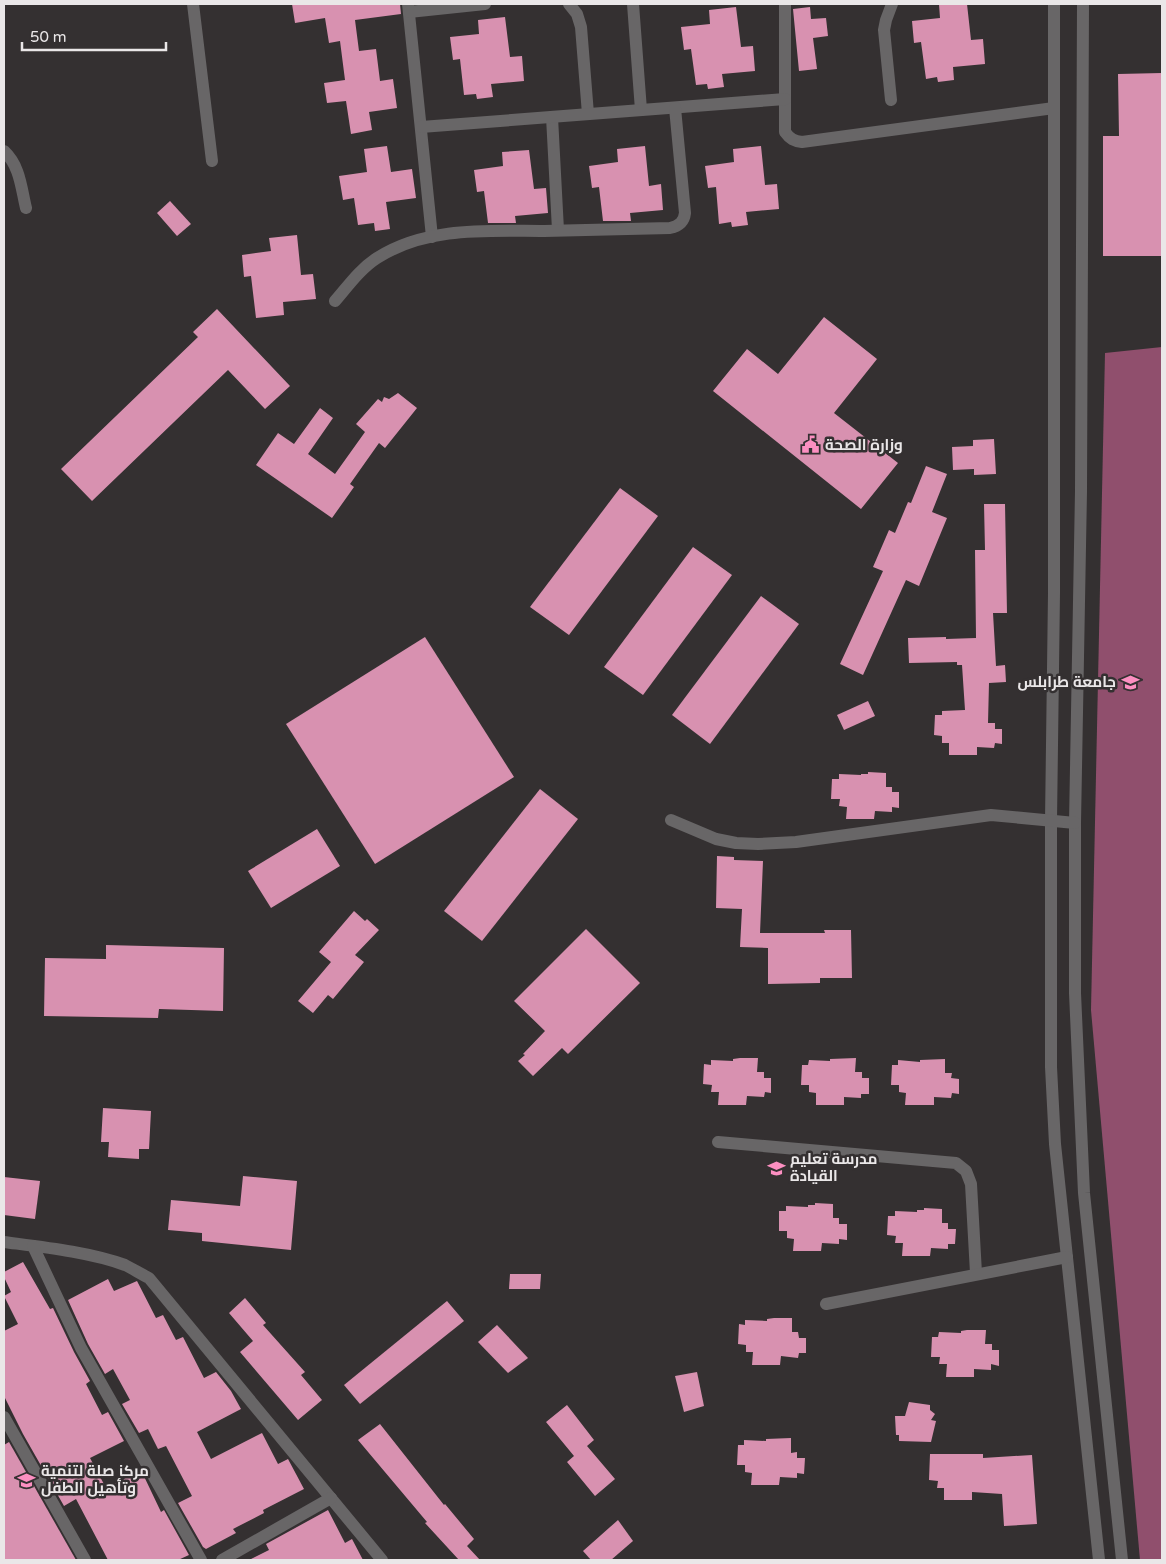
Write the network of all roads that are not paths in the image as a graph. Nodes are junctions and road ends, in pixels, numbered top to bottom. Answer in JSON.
{"nodes":[{"id":1,"x":193,"y":4,"type":"edge"},
{"id":2,"x":486,"y":4,"type":"edge"},
{"id":3,"x":569,"y":4,"type":"edge"},
{"id":4,"x":633,"y":4,"type":"edge"},
{"id":5,"x":785,"y":4,"type":"edge"},
{"id":6,"x":892,"y":4,"type":"edge"},
{"id":7,"x":1054,"y":4,"type":"edge"},
{"id":8,"x":1083,"y":4,"type":"edge"},
{"id":9,"x":408,"y":8,"type":"edge"},
{"id":10,"x":785,"y":99,"type":"junction"},
{"id":11,"x":891,"y":100,"type":"dead end"},
{"id":12,"x":675,"y":108,"type":"junction"},
{"id":13,"x":1054,"y":108,"type":"junction"},
{"id":14,"x":641,"y":110,"type":"junction"},
{"id":15,"x":588,"y":114,"type":"junction"},
{"id":16,"x":552,"y":117,"type":"junction"},
{"id":17,"x":421,"y":126,"type":"junction"},
{"id":18,"x":4,"y":151,"type":"edge"},
{"id":19,"x":212,"y":161,"type":"dead end"},
{"id":20,"x":26,"y":208,"type":"dead end"},
{"id":21,"x":558,"y":230,"type":"junction"},
{"id":22,"x":432,"y":236,"type":"junction"},
{"id":23,"x":335,"y":302,"type":"dead end"},
{"id":24,"x":671,"y":820,"type":"dead end"},
{"id":25,"x":1051,"y":821,"type":"junction"},
{"id":26,"x":1075,"y":823,"type":"junction"},
{"id":27,"x":718,"y":1142,"type":"dead end"},
{"id":28,"x":4,"y":1242,"type":"edge"},
{"id":29,"x":33,"y":1246,"type":"junction"},
{"id":30,"x":1066,"y":1257,"type":"junction"},
{"id":31,"x":976,"y":1273,"type":"junction"},
{"id":32,"x":826,"y":1304,"type":"dead end"},
{"id":33,"x":4,"y":1417,"type":"edge"},
{"id":34,"x":331,"y":1498,"type":"junction"},
{"id":35,"x":85,"y":1560,"type":"edge"},
{"id":36,"x":201,"y":1560,"type":"edge"},
{"id":37,"x":222,"y":1560,"type":"edge"},
{"id":38,"x":382,"y":1560,"type":"edge"},
{"id":39,"x":1099,"y":1560,"type":"edge"},
{"id":40,"x":1122,"y":1560,"type":"edge"}],
"edges":[{"from":1,"to":19,"type":"street"},
{"from":2,"to":9,"type":"street"},
{"from":3,"to":15,"type":"street"},
{"from":4,"to":14,"type":"street"},
{"from":5,"to":10,"type":"street"},
{"from":6,"to":11,"type":"street"},
{"from":7,"to":13,"type":"street"},
{"from":8,"to":26,"type":"street"},
{"from":9,"to":17,"type":"street"},
{"from":10,"to":12,"type":"street"},
{"from":10,"to":13,"type":"street"},
{"from":12,"to":14,"type":"street"},
{"from":12,"to":21,"type":"street"},
{"from":13,"to":25,"type":"street"},
{"from":14,"to":15,"type":"street"},
{"from":15,"to":16,"type":"street"},
{"from":16,"to":17,"type":"street"},
{"from":16,"to":21,"type":"street"},
{"from":17,"to":22,"type":"street"},
{"from":18,"to":20,"type":"street"},
{"from":21,"to":22,"type":"street"},
{"from":22,"to":23,"type":"street"},
{"from":24,"to":25,"type":"street"},
{"from":25,"to":26,"type":"street"},
{"from":25,"to":30,"type":"street"},
{"from":26,"to":40,"type":"street"},
{"from":27,"to":31,"type":"street"},
{"from":28,"to":29,"type":"street"},
{"from":29,"to":34,"type":"street"},
{"from":29,"to":36,"type":"street"},
{"from":30,"to":31,"type":"street"},
{"from":30,"to":39,"type":"street"},
{"from":31,"to":32,"type":"street"},
{"from":33,"to":35,"type":"street"},
{"from":34,"to":37,"type":"street"},
{"from":34,"to":38,"type":"street"}]}
